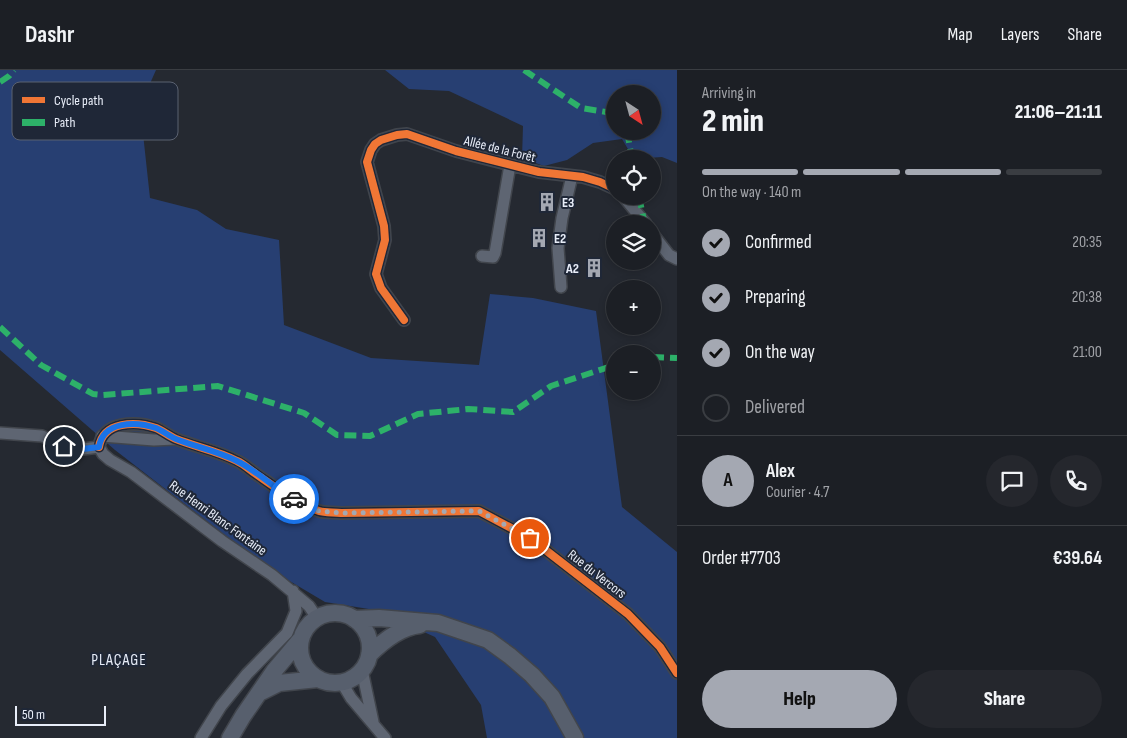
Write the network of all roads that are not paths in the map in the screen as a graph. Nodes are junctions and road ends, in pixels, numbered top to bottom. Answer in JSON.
{"nodes":[{"id":1,"x":510,"y":165,"type":"junction"},
{"id":2,"x":572,"y":176,"type":"junction"},
{"id":3,"x":606,"y":185,"type":"edge"},
{"id":4,"x":631,"y":205,"type":"edge"},
{"id":5,"x":639,"y":215,"type":"edge"},
{"id":6,"x":661,"y":245,"type":"edge"},
{"id":7,"x":482,"y":256,"type":"dead end"},
{"id":8,"x":677,"y":259,"type":"edge"},
{"id":9,"x":561,"y":287,"type":"dead end"},
{"id":10,"x":404,"y":320,"type":"dead end"},
{"id":11,"x":0,"y":433,"type":"edge"},
{"id":12,"x":100,"y":441,"type":"junction"},
{"id":13,"x":293,"y":592,"type":"junction"},
{"id":14,"x":318,"y":618,"type":"junction"},
{"id":15,"x":354,"y":619,"type":"junction"},
{"id":16,"x":438,"y":623,"type":"junction"},
{"id":17,"x":300,"y":640,"type":"junction"},
{"id":18,"x":369,"y":655,"type":"junction"},
{"id":19,"x":362,"y":670,"type":"junction"},
{"id":20,"x":677,"y":673,"type":"edge"},
{"id":21,"x":318,"y":679,"type":"junction"},
{"id":22,"x":342,"y":682,"type":"junction"},
{"id":23,"x":260,"y":692,"type":"junction"},
{"id":24,"x":374,"y":727,"type":"junction"},
{"id":25,"x":201,"y":738,"type":"edge"},
{"id":26,"x":230,"y":738,"type":"edge"},
{"id":27,"x":385,"y":738,"type":"edge"},
{"id":28,"x":575,"y":738,"type":"edge"}],
"edges":[{"from":1,"to":2,"type":"street","name":"Allée de la Forêt"},
{"from":1,"to":7,"type":"street"},
{"from":1,"to":10,"type":"street","name":"Allée de la Forêt"},
{"from":2,"to":3,"type":"street","name":"Allée de la Forêt"},
{"from":2,"to":9,"type":"street"},
{"from":4,"to":5,"type":"street"},
{"from":6,"to":8,"type":"street"},
{"from":11,"to":12,"type":"street","name":"Rue du Vercors"},
{"from":12,"to":13,"type":"street","name":"Rue Henri Blanc Fontaine"},
{"from":12,"to":20,"type":"street","name":"Rue du Vercors"},
{"from":13,"to":14,"type":"street","name":"Rue Henri Blanc Fontaine"},
{"from":13,"to":25,"type":"street"},
{"from":14,"to":15,"type":"main road"},
{"from":14,"to":17,"type":"main road"},
{"from":15,"to":16,"type":"main road"},
{"from":15,"to":18,"type":"main road"},
{"from":16,"to":18,"type":"main road"},
{"from":16,"to":28,"type":"main road"},
{"from":17,"to":21,"type":"main road"},
{"from":17,"to":23,"type":"main road"},
{"from":18,"to":19,"type":"main road"},
{"from":19,"to":22,"type":"main road"},
{"from":19,"to":24,"type":"street"},
{"from":21,"to":22,"type":"main road"},
{"from":21,"to":23,"type":"main road"},
{"from":22,"to":24,"type":"street"},
{"from":23,"to":26,"type":"main road"},
{"from":24,"to":27,"type":"street"}]}
